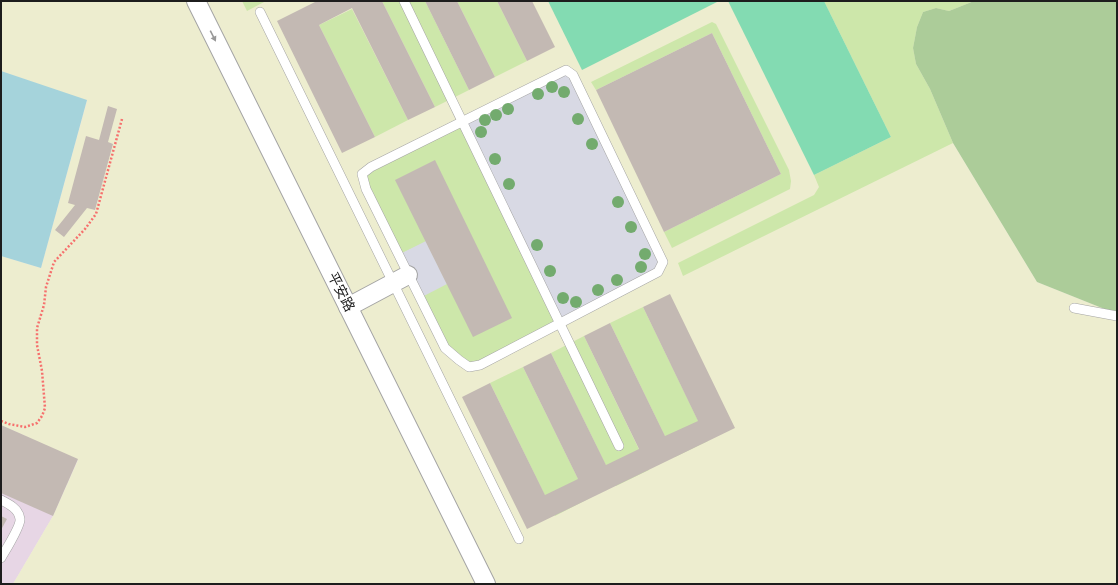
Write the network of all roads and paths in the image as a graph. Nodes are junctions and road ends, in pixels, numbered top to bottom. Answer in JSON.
{"nodes":[{"id":1,"x":196,"y":1,"type":"edge"},
{"id":2,"x":210,"y":1,"type":"edge"},
{"id":3,"x":404,"y":1,"type":"edge"},
{"id":4,"x":260,"y":12,"type":"dead end"},
{"id":5,"x":122,"y":120,"type":"dead end"},
{"id":6,"x":462,"y":121,"type":"junction"},
{"id":7,"x":401,"y":279,"type":"junction"},
{"id":8,"x":353,"y":304,"type":"junction"},
{"id":9,"x":1074,"y":308,"type":"dead end"},
{"id":10,"x":1117,"y":316,"type":"edge"},
{"id":11,"x":560,"y":323,"type":"junction"},
{"id":12,"x":1,"y":421,"type":"edge"},
{"id":13,"x":619,"y":446,"type":"dead end"},
{"id":14,"x":1,"y":500,"type":"edge"},
{"id":15,"x":520,"y":538,"type":"dead end"},
{"id":16,"x":1,"y":558,"type":"edge"},
{"id":17,"x":486,"y":584,"type":"edge"},
{"id":18,"x":496,"y":584,"type":"edge"}],
"edges":[{"from":1,"to":8,"type":"street","name":"平安路","one_way":true},
{"from":2,"to":8,"type":"street","name":"平安路"},
{"from":3,"to":6,"type":"lane"},
{"from":4,"to":7,"type":"lane"},
{"from":5,"to":12,"type":"path"},
{"from":6,"to":7,"type":"lane"},
{"from":6,"to":11,"type":"lane"},
{"from":6,"to":11,"type":"lane"},
{"from":7,"to":8,"type":"street"},
{"from":7,"to":11,"type":"lane"},
{"from":7,"to":15,"type":"lane"},
{"from":8,"to":17,"type":"street","name":"平安路"},
{"from":8,"to":18,"type":"street","name":"平安路"},
{"from":9,"to":10,"type":"lane"},
{"from":11,"to":13,"type":"lane"},
{"from":14,"to":16,"type":"lane"}]}
